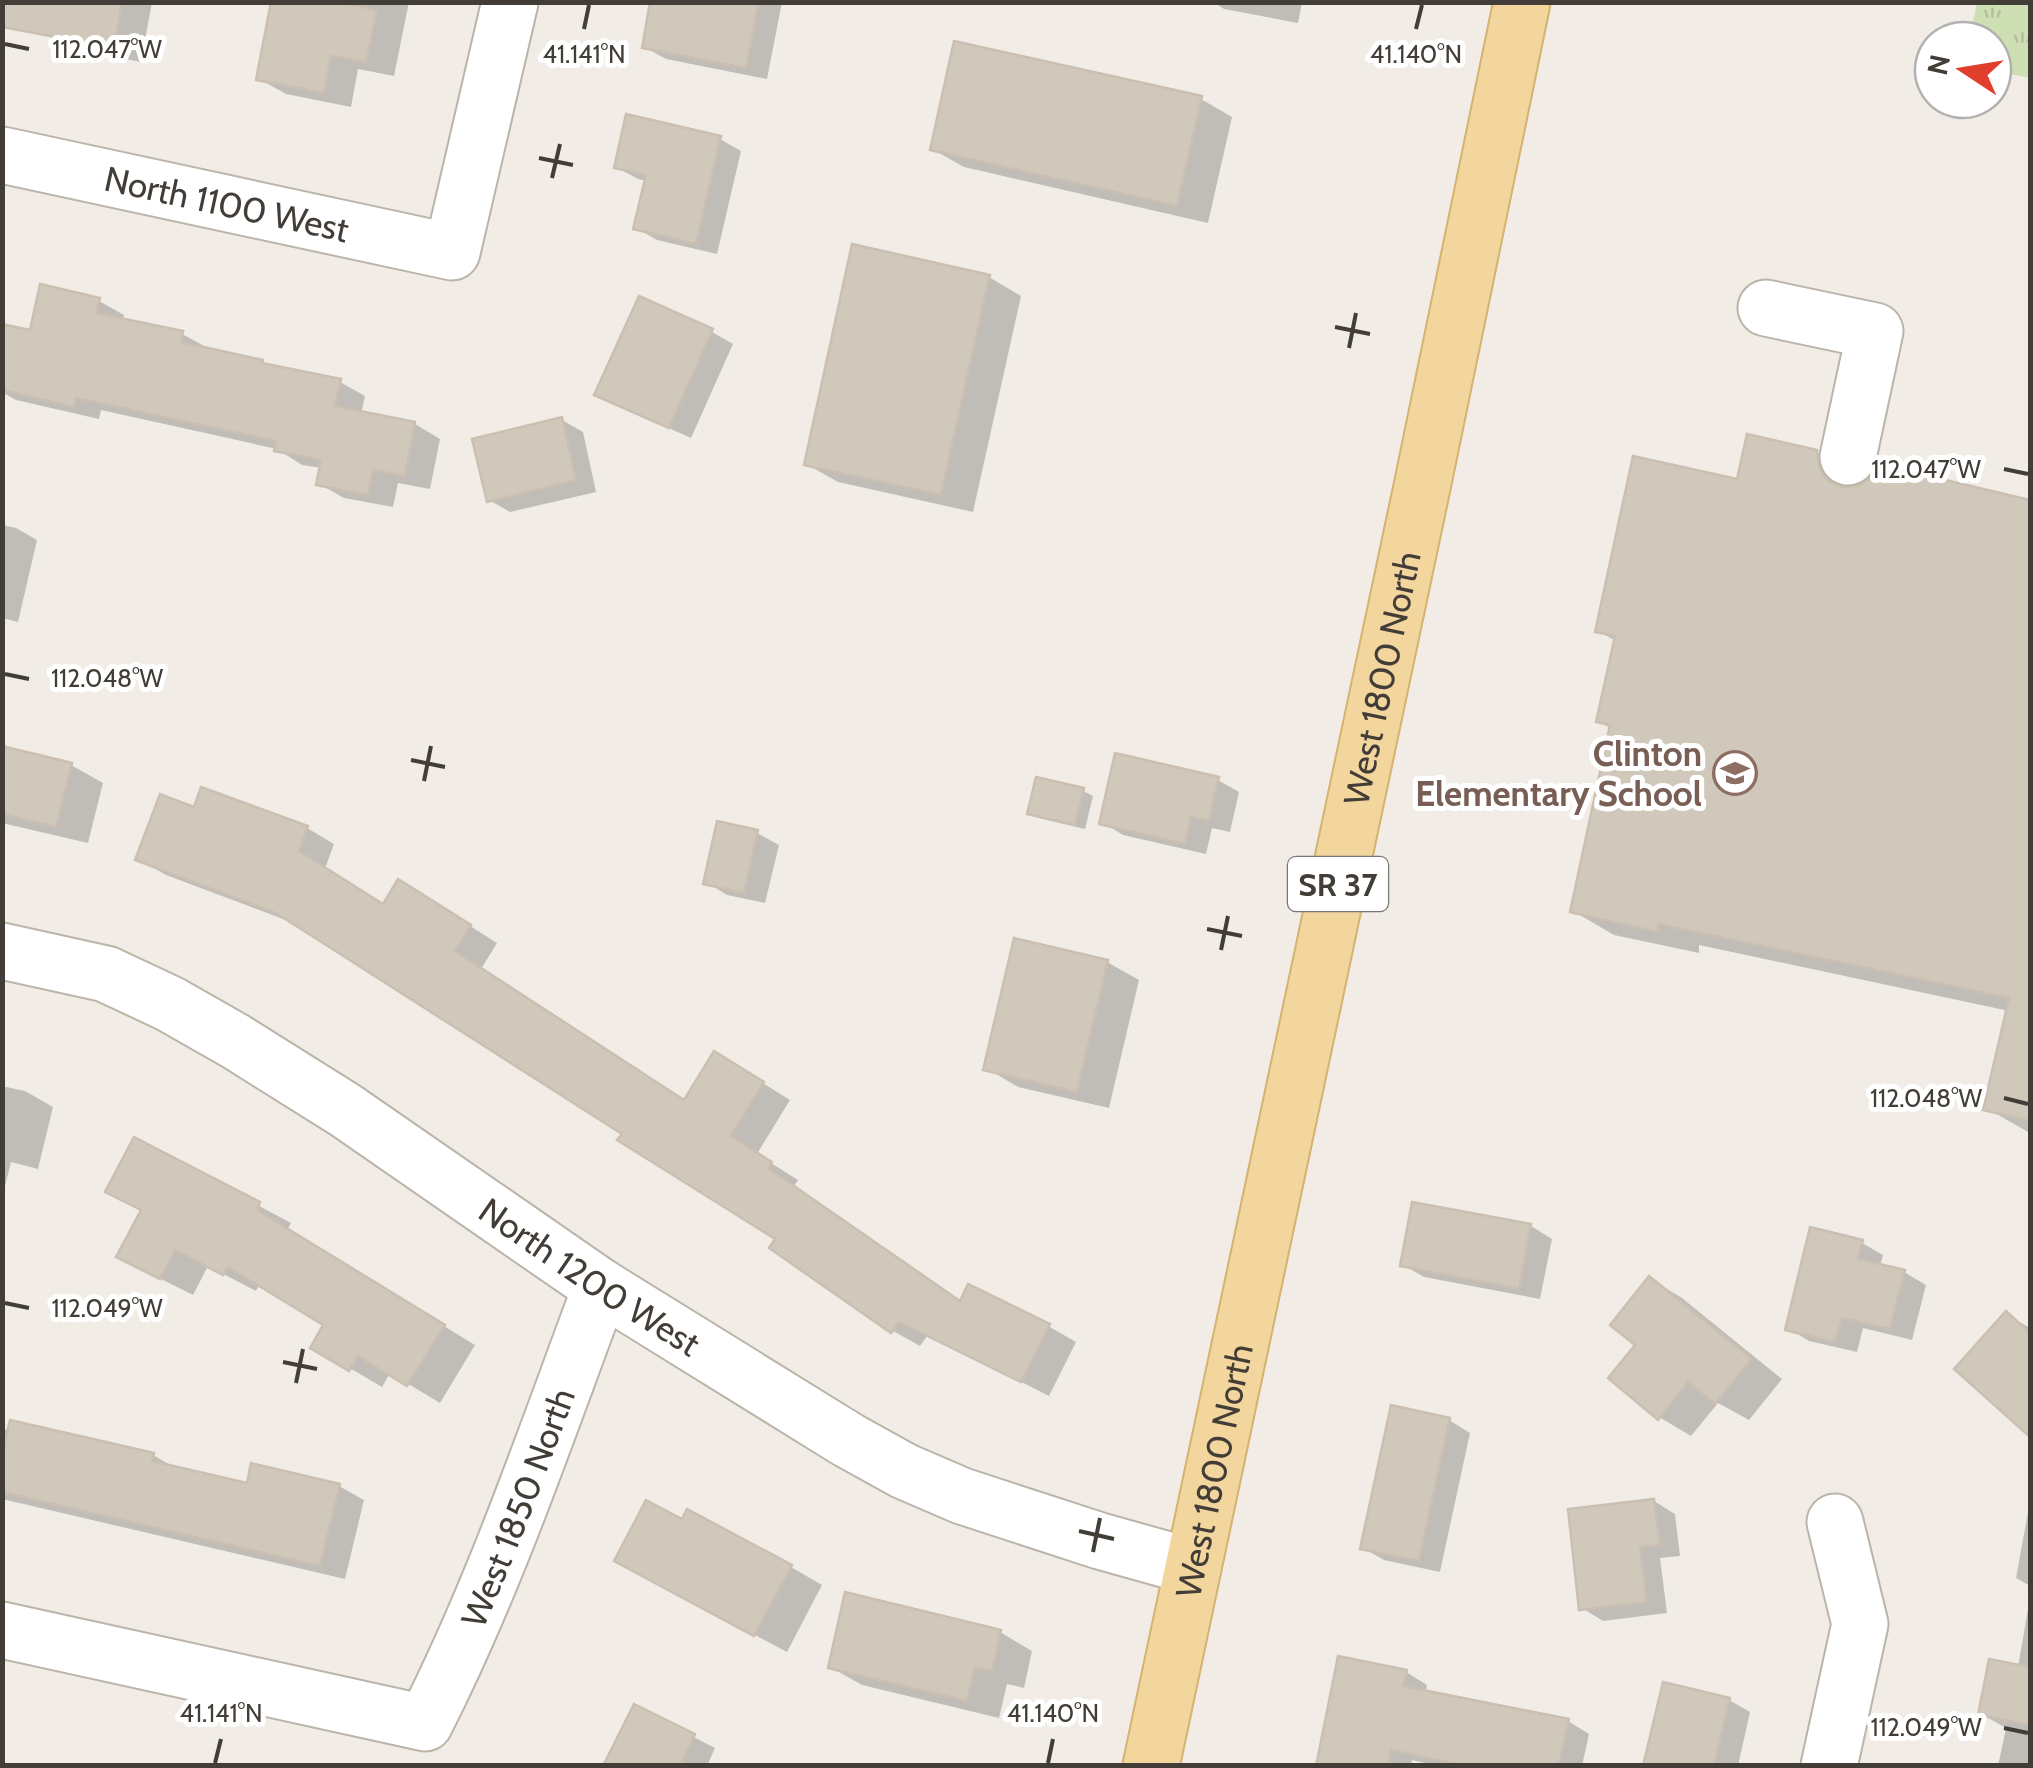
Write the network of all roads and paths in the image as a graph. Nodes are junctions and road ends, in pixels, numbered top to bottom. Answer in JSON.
{"nodes":[{"id":1,"x":510,"y":2,"type":"edge"},
{"id":2,"x":1522,"y":2,"type":"edge"},
{"id":3,"x":2,"y":155,"type":"edge"},
{"id":4,"x":1766,"y":308,"type":"dead end"},
{"id":5,"x":1848,"y":457,"type":"dead end"},
{"id":6,"x":2,"y":951,"type":"edge"},
{"id":7,"x":601,"y":1288,"type":"junction"},
{"id":8,"x":1835,"y":1522,"type":"dead end"},
{"id":9,"x":1193,"y":1567,"type":"junction"},
{"id":10,"x":2,"y":1630,"type":"edge"},
{"id":11,"x":1151,"y":1766,"type":"edge"},
{"id":12,"x":1829,"y":1766,"type":"edge"}],
"edges":[{"from":1,"to":3,"type":"street","name":"North 1100 West"},
{"from":2,"to":9,"type":"main road","name":"West 1800 North","number":"SR 37"},
{"from":4,"to":5,"type":"street"},
{"from":6,"to":7,"type":"street","name":"North 1200 West"},
{"from":7,"to":9,"type":"street","name":"North 1200 West"},
{"from":7,"to":10,"type":"street","name":"West 1850 North"},
{"from":8,"to":12,"type":"street"},
{"from":9,"to":11,"type":"main road","name":"West 1800 North","number":"SR 37"}]}
